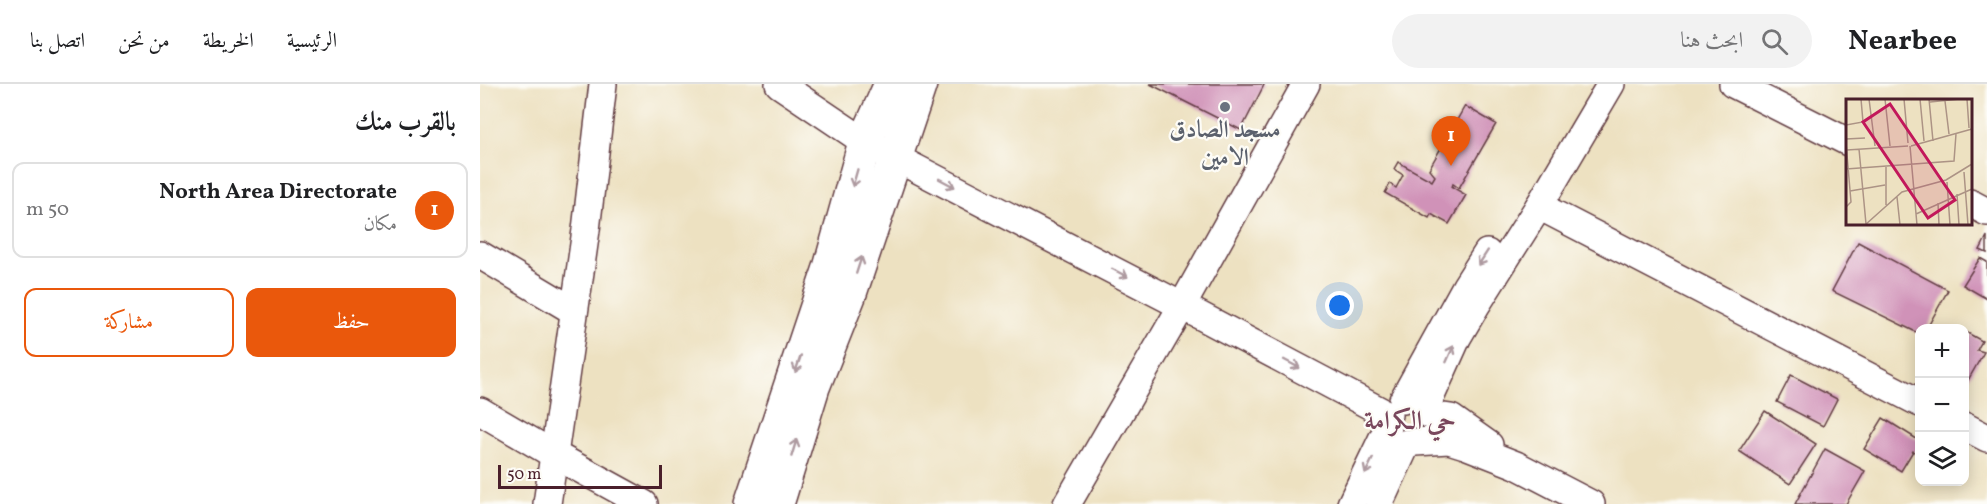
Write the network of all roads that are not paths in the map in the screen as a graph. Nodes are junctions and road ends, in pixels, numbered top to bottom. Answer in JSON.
{"nodes":[{"id":1,"x":603,"y":84,"type":"edge"},
{"id":2,"x":779,"y":84,"type":"edge"},
{"id":3,"x":891,"y":84,"type":"edge"},
{"id":4,"x":920,"y":84,"type":"edge"},
{"id":5,"x":1306,"y":84,"type":"edge"},
{"id":6,"x":1592,"y":84,"type":"edge"},
{"id":7,"x":1611,"y":84,"type":"edge"},
{"id":8,"x":1733,"y":84,"type":"edge"},
{"id":9,"x":1846,"y":141,"type":"edge"},
{"id":10,"x":865,"y":142,"type":"junction"},
{"id":11,"x":895,"y":156,"type":"junction"},
{"id":12,"x":1972,"y":204,"type":"edge"},
{"id":13,"x":1539,"y":206,"type":"junction"},
{"id":14,"x":1987,"y":212,"type":"edge"},
{"id":15,"x":480,"y":255,"type":"edge"},
{"id":16,"x":1182,"y":306,"type":"junction"},
{"id":17,"x":574,"y":311,"type":"junction"},
{"id":18,"x":1915,"y":400,"type":"edge"},
{"id":19,"x":480,"y":411,"type":"edge"},
{"id":20,"x":1408,"y":421,"type":"junction"},
{"id":21,"x":1969,"y":428,"type":"edge"},
{"id":22,"x":1987,"y":438,"type":"edge"},
{"id":23,"x":553,"y":454,"type":"junction"},
{"id":24,"x":546,"y":504,"type":"edge"},
{"id":25,"x":644,"y":504,"type":"edge"},
{"id":26,"x":751,"y":504,"type":"edge"},
{"id":27,"x":777,"y":504,"type":"edge"},
{"id":28,"x":1067,"y":504,"type":"edge"},
{"id":29,"x":1351,"y":504,"type":"edge"},
{"id":30,"x":1379,"y":504,"type":"edge"},
{"id":31,"x":1591,"y":504,"type":"edge"}],
"edges":[{"from":1,"to":17,"type":"street"},
{"from":2,"to":10,"type":"street"},
{"from":3,"to":10,"type":"main road"},
{"from":4,"to":11,"type":"main road"},
{"from":5,"to":16,"type":"street"},
{"from":6,"to":20,"type":"street","one_way":true},
{"from":7,"to":13,"type":"street"},
{"from":8,"to":9,"type":"street"},
{"from":10,"to":11,"type":"street"},
{"from":10,"to":26,"type":"main road","one_way":true},
{"from":11,"to":16,"type":"street","one_way":true},
{"from":27,"to":11,"type":"main road","one_way":true},
{"from":12,"to":14,"type":"street"},
{"from":13,"to":18,"type":"street"},
{"from":20,"to":13,"type":"street","one_way":true},
{"from":15,"to":17,"type":"street"},
{"from":16,"to":20,"type":"street","one_way":true},
{"from":16,"to":28,"type":"street"},
{"from":17,"to":23,"type":"street"},
{"from":19,"to":23,"type":"street"},
{"from":20,"to":29,"type":"street","one_way":true},
{"from":20,"to":30,"type":"street"},
{"from":20,"to":31,"type":"street"},
{"from":21,"to":22,"type":"street"},
{"from":23,"to":24,"type":"street"},
{"from":23,"to":25,"type":"street"}]}
